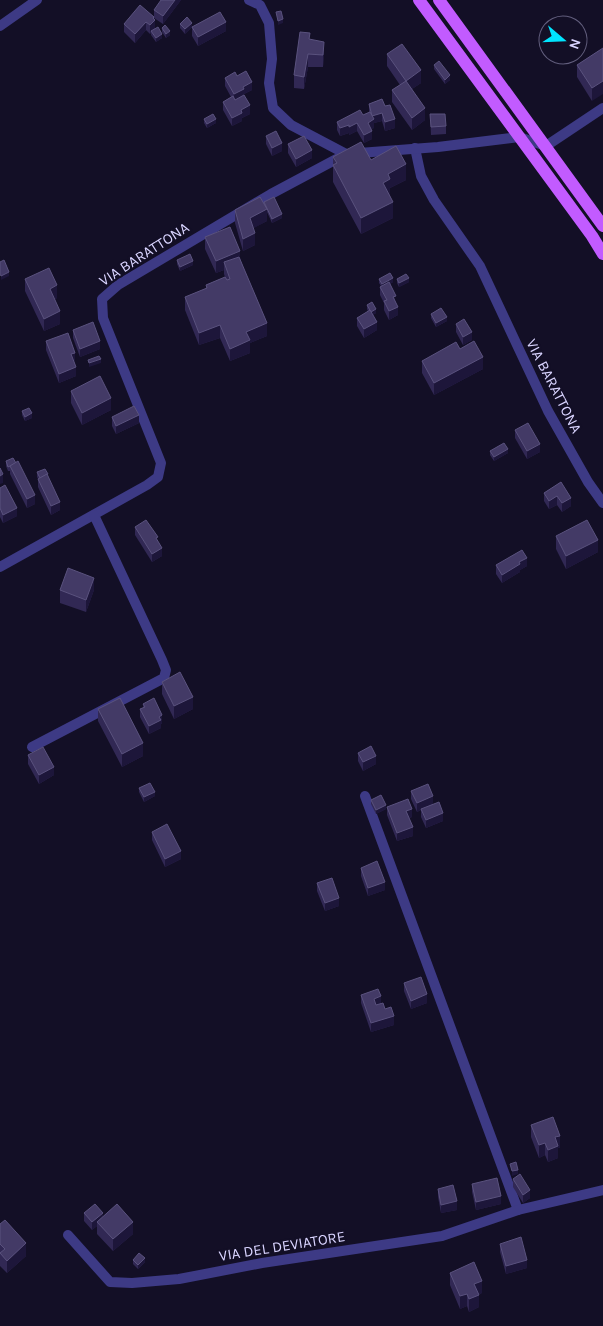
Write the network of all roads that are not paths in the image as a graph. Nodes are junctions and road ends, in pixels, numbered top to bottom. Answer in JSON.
{"nodes":[{"id":1,"x":37,"y":0,"type":"edge"},
{"id":2,"x":249,"y":0,"type":"edge"},
{"id":3,"x":419,"y":0,"type":"edge"},
{"id":4,"x":439,"y":0,"type":"edge"},
{"id":5,"x":0,"y":26,"type":"edge"},
{"id":6,"x":603,"y":108,"type":"edge"},
{"id":7,"x":519,"y":137,"type":"junction"},
{"id":8,"x":546,"y":146,"type":"junction"},
{"id":9,"x":415,"y":148,"type":"junction"},
{"id":10,"x":346,"y":154,"type":"junction"},
{"id":11,"x":603,"y":226,"type":"edge"},
{"id":12,"x":603,"y":254,"type":"edge"},
{"id":13,"x":603,"y":503,"type":"edge"},
{"id":14,"x":94,"y":515,"type":"junction"},
{"id":15,"x":0,"y":567,"type":"edge"},
{"id":16,"x":32,"y":747,"type":"dead end"},
{"id":17,"x":365,"y":796,"type":"dead end"},
{"id":18,"x":603,"y":1190,"type":"edge"},
{"id":19,"x":518,"y":1210,"type":"junction"},
{"id":20,"x":68,"y":1235,"type":"dead end"}],
"edges":[{"from":1,"to":5,"type":"street"},
{"from":2,"to":10,"type":"street"},
{"from":3,"to":7,"type":"main road"},
{"from":4,"to":8,"type":"main road"},
{"from":6,"to":8,"type":"street"},
{"from":7,"to":8,"type":"street"},
{"from":7,"to":9,"type":"street","name":"VIA BARATTONA"},
{"from":7,"to":12,"type":"main road"},
{"from":8,"to":11,"type":"main road"},
{"from":9,"to":10,"type":"street","name":"VIA BARATTONA"},
{"from":9,"to":13,"type":"street","name":"VIA BARATTONA"},
{"from":10,"to":14,"type":"street","name":"VIA BARATTONA"},
{"from":14,"to":15,"type":"street","name":"VIA BARATTONA"},
{"from":14,"to":16,"type":"street"},
{"from":17,"to":19,"type":"street"},
{"from":18,"to":19,"type":"street","name":"VIA DEL DEVIATORE"},
{"from":19,"to":20,"type":"street","name":"VIA DEL DEVIATORE"}]}
